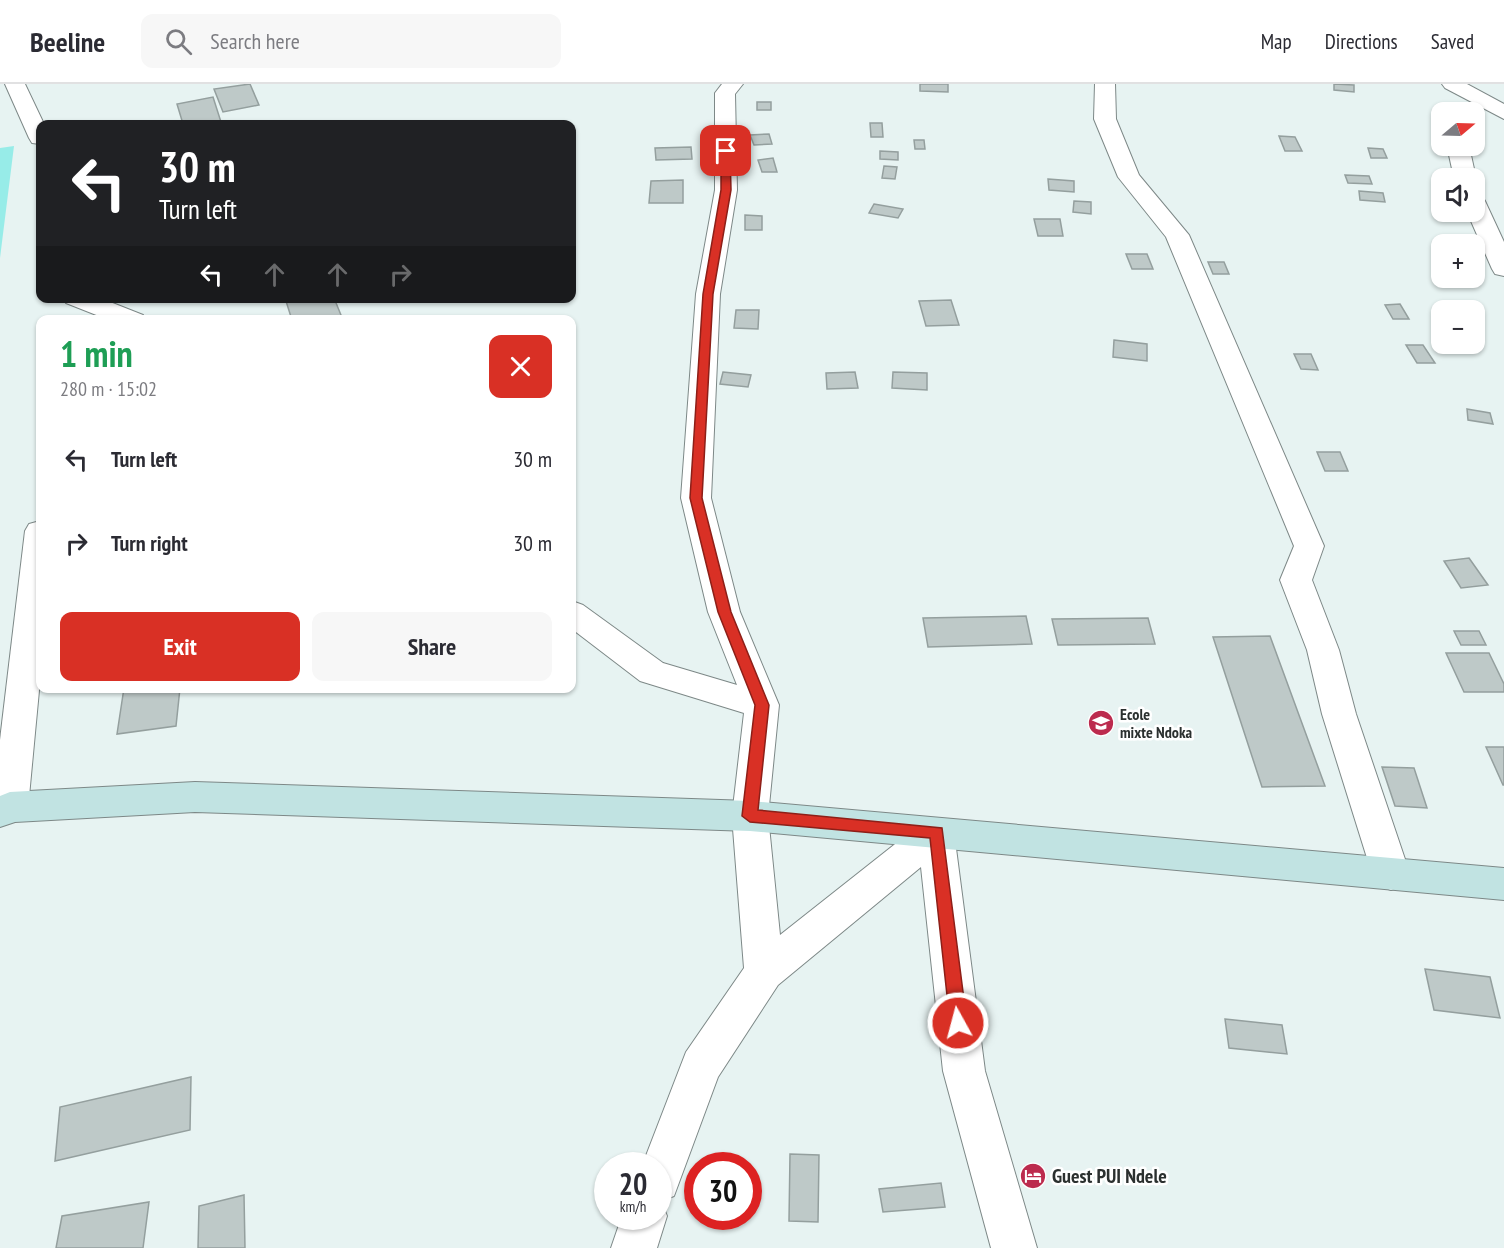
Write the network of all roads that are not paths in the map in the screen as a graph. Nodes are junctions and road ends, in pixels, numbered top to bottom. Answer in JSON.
{"nodes":[{"id":1,"x":733,"y":84,"type":"edge"},
{"id":2,"x":1105,"y":84,"type":"edge"},
{"id":3,"x":10,"y":85,"type":"edge"},
{"id":4,"x":1448,"y":90,"type":"edge"},
{"id":5,"x":1504,"y":113,"type":"edge"},
{"id":6,"x":36,"y":131,"type":"edge"},
{"id":7,"x":1483,"y":222,"type":"edge"},
{"id":8,"x":1504,"y":269,"type":"edge"},
{"id":9,"x":88,"y":303,"type":"edge"},
{"id":10,"x":121,"y":315,"type":"edge"},
{"id":11,"x":36,"y":563,"type":"edge"},
{"id":12,"x":576,"y":616,"type":"edge"},
{"id":13,"x":762,"y":705,"type":"junction"},
{"id":14,"x":5,"y":809,"type":"edge"},
{"id":15,"x":750,"y":816,"type":"junction"},
{"id":16,"x":936,"y":833,"type":"junction"},
{"id":17,"x":1391,"y":874,"type":"junction"},
{"id":18,"x":1504,"y":884,"type":"edge"},
{"id":19,"x":764,"y":972,"type":"junction"},
{"id":20,"x":669,"y":1152,"type":"edge"},
{"id":21,"x":640,"y":1230,"type":"edge"},
{"id":22,"x":634,"y":1248,"type":"edge"},
{"id":23,"x":1014,"y":1248,"type":"edge"}],
"edges":[{"from":1,"to":13,"type":"street"},
{"from":2,"to":17,"type":"street"},
{"from":3,"to":6,"type":"street"},
{"from":4,"to":5,"type":"street"},
{"from":7,"to":8,"type":"street"},
{"from":9,"to":10,"type":"street"},
{"from":11,"to":14,"type":"street"},
{"from":12,"to":13,"type":"street"},
{"from":13,"to":15,"type":"street"},
{"from":14,"to":15,"type":"street"},
{"from":15,"to":16,"type":"street"},
{"from":15,"to":19,"type":"street"},
{"from":16,"to":17,"type":"street"},
{"from":16,"to":19,"type":"street"},
{"from":16,"to":23,"type":"street"},
{"from":17,"to":18,"type":"street"},
{"from":19,"to":20,"type":"street"},
{"from":21,"to":22,"type":"street"}]}
